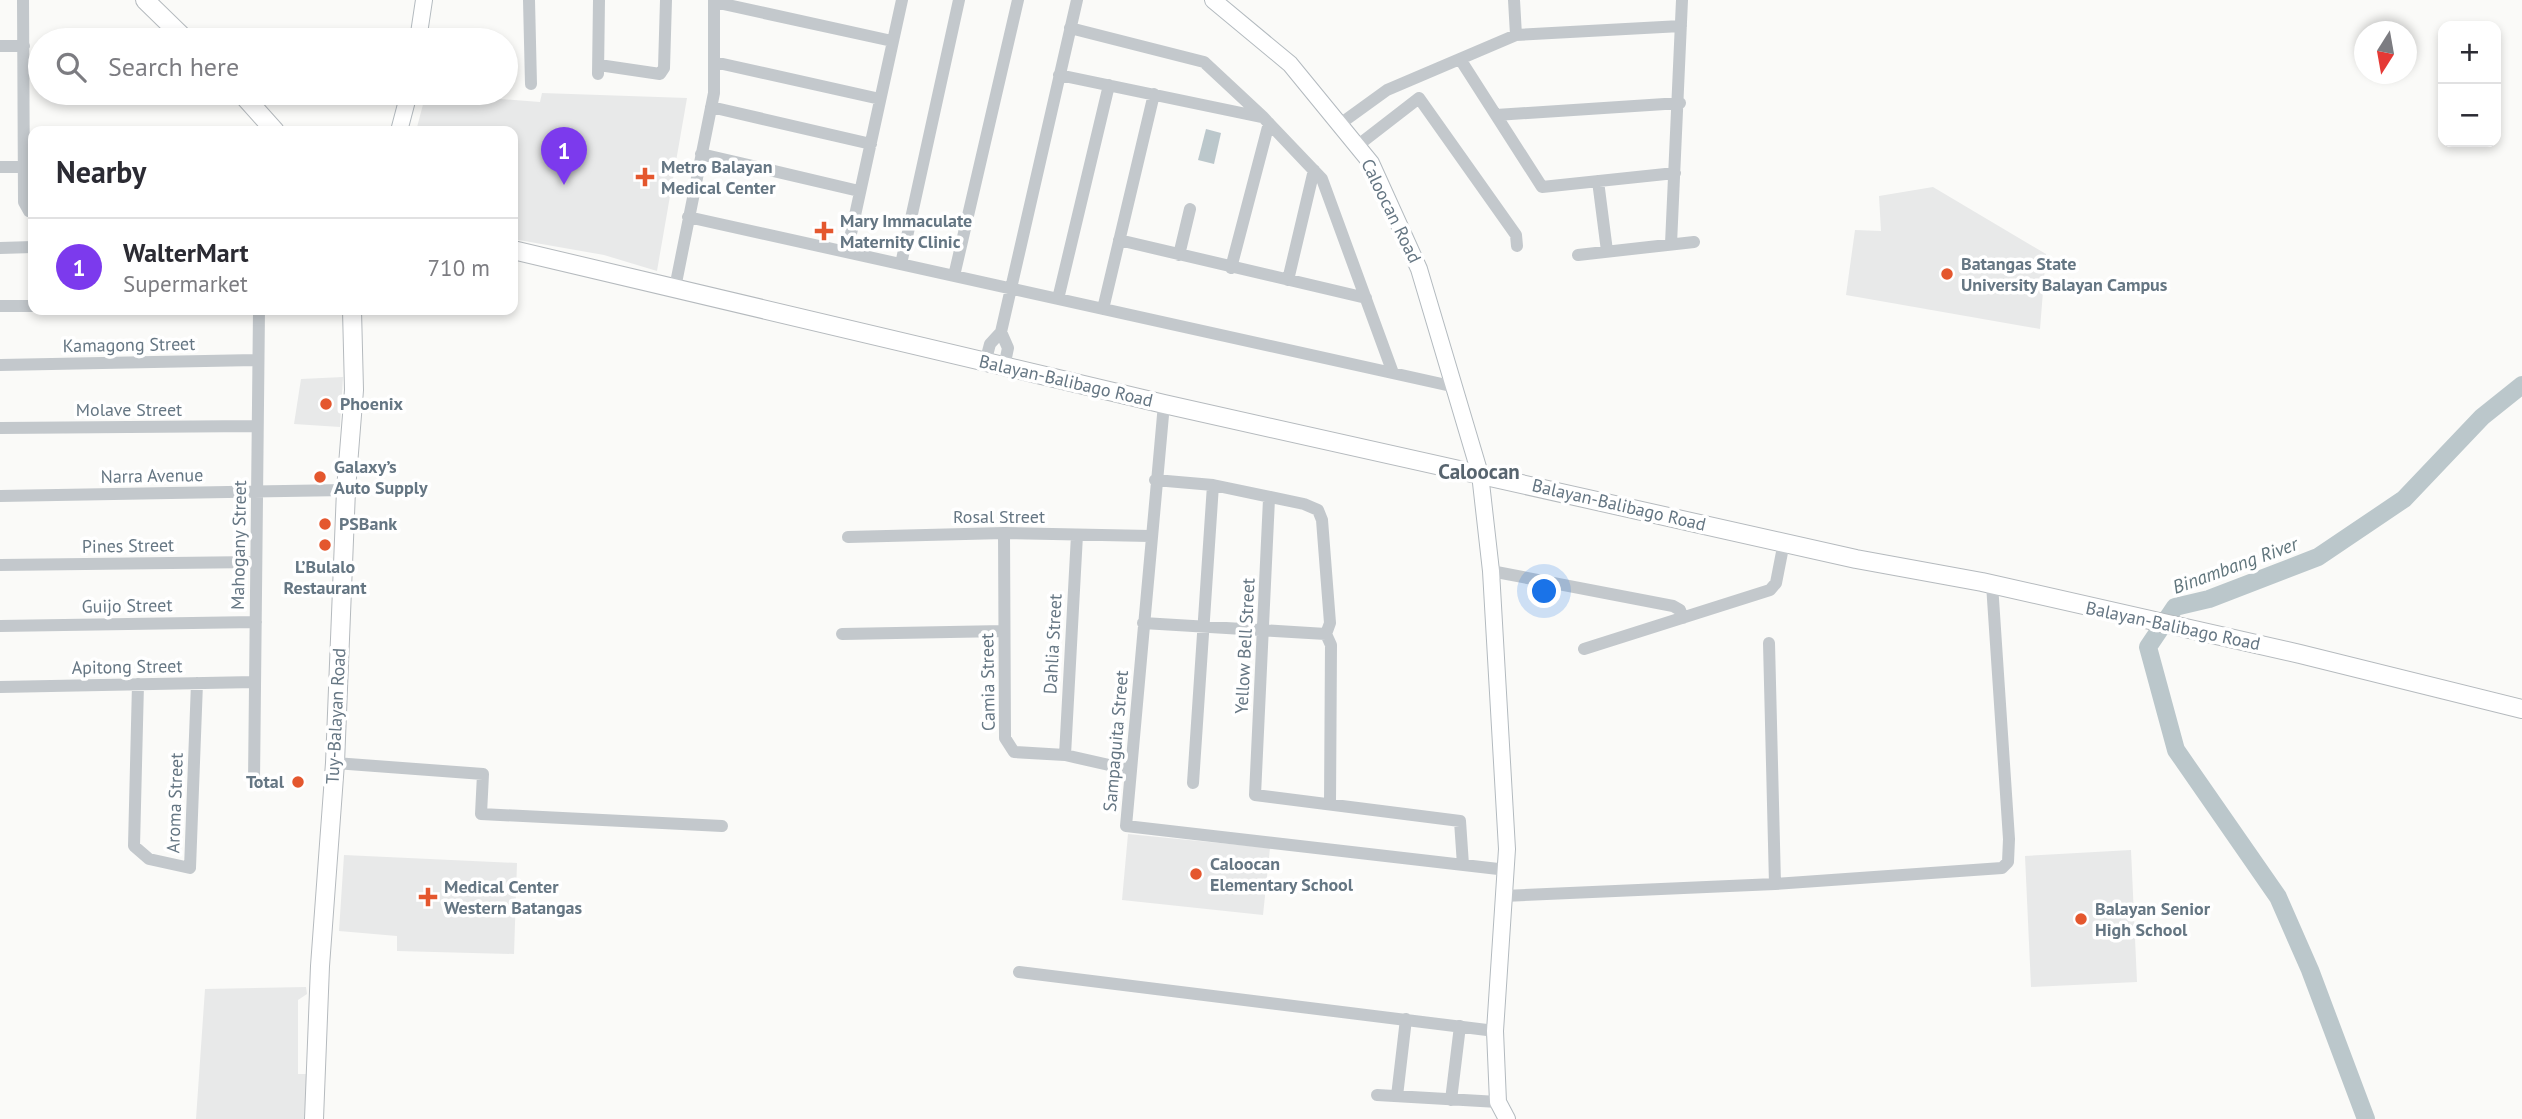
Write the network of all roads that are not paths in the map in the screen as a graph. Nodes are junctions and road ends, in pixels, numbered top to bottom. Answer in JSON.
{"nodes":[{"id":1,"x":23,"y":0,"type":"edge"},
{"id":2,"x":145,"y":0,"type":"edge"},
{"id":3,"x":424,"y":0,"type":"edge"},
{"id":4,"x":528,"y":0,"type":"edge"},
{"id":5,"x":599,"y":0,"type":"edge"},
{"id":6,"x":666,"y":0,"type":"edge"},
{"id":7,"x":902,"y":0,"type":"edge"},
{"id":8,"x":959,"y":0,"type":"edge"},
{"id":9,"x":1018,"y":0,"type":"edge"},
{"id":10,"x":1077,"y":0,"type":"edge"},
{"id":11,"x":1213,"y":0,"type":"edge"},
{"id":12,"x":1514,"y":0,"type":"edge"},
{"id":13,"x":1682,"y":0,"type":"edge"},
{"id":14,"x":714,"y":1,"type":"edge"},
{"id":15,"x":1681,"y":26,"type":"junction"},
{"id":16,"x":1070,"y":27,"type":"junction"},
{"id":17,"x":174,"y":28,"type":"edge"},
{"id":18,"x":420,"y":28,"type":"edge"},
{"id":19,"x":1516,"y":35,"type":"junction"},
{"id":20,"x":892,"y":41,"type":"junction"},
{"id":21,"x":0,"y":46,"type":"edge"},
{"id":22,"x":23,"y":46,"type":"junction"},
{"id":23,"x":1460,"y":59,"type":"junction"},
{"id":24,"x":714,"y":62,"type":"junction"},
{"id":25,"x":1059,"y":75,"type":"junction"},
{"id":26,"x":531,"y":84,"type":"dead end"},
{"id":27,"x":1109,"y":85,"type":"junction"},
{"id":28,"x":1154,"y":94,"type":"junction"},
{"id":29,"x":880,"y":99,"type":"junction"},
{"id":30,"x":1680,"y":103,"type":"junction"},
{"id":31,"x":251,"y":105,"type":"edge"},
{"id":32,"x":406,"y":105,"type":"edge"},
{"id":33,"x":711,"y":107,"type":"junction"},
{"id":34,"x":1496,"y":115,"type":"junction"},
{"id":35,"x":1266,"y":120,"type":"junction"},
{"id":36,"x":1340,"y":124,"type":"junction"},
{"id":37,"x":270,"y":126,"type":"edge"},
{"id":38,"x":400,"y":126,"type":"edge"},
{"id":39,"x":871,"y":144,"type":"junction"},
{"id":40,"x":1357,"y":146,"type":"junction"},
{"id":41,"x":701,"y":154,"type":"junction"},
{"id":42,"x":0,"y":167,"type":"edge"},
{"id":43,"x":25,"y":167,"type":"junction"},
{"id":44,"x":1314,"y":170,"type":"junction"},
{"id":45,"x":1675,"y":173,"type":"junction"},
{"id":46,"x":1598,"y":181,"type":"junction"},
{"id":47,"x":859,"y":191,"type":"junction"},
{"id":48,"x":28,"y":209,"type":"edge"},
{"id":49,"x":1190,"y":209,"type":"dead end"},
{"id":50,"x":688,"y":217,"type":"junction"},
{"id":51,"x":1119,"y":240,"type":"junction"},
{"id":52,"x":1694,"y":242,"type":"dead end"},
{"id":53,"x":1671,"y":244,"type":"junction"},
{"id":54,"x":1517,"y":246,"type":"dead end"},
{"id":55,"x":28,"y":247,"type":"edge"},
{"id":56,"x":0,"y":248,"type":"edge"},
{"id":57,"x":518,"y":251,"type":"edge"},
{"id":58,"x":1607,"y":251,"type":"junction"},
{"id":59,"x":846,"y":252,"type":"junction"},
{"id":60,"x":1179,"y":255,"type":"junction"},
{"id":61,"x":1578,"y":255,"type":"dead end"},
{"id":62,"x":901,"y":264,"type":"junction"},
{"id":63,"x":1231,"y":268,"type":"junction"},
{"id":64,"x":954,"y":276,"type":"junction"},
{"id":65,"x":1288,"y":280,"type":"junction"},
{"id":66,"x":675,"y":288,"type":"junction"},
{"id":67,"x":1011,"y":288,"type":"junction"},
{"id":68,"x":1366,"y":298,"type":"junction"},
{"id":69,"x":1058,"y":299,"type":"junction"},
{"id":70,"x":0,"y":306,"type":"edge"},
{"id":71,"x":28,"y":306,"type":"edge"},
{"id":72,"x":1103,"y":309,"type":"junction"},
{"id":73,"x":258,"y":315,"type":"edge"},
{"id":74,"x":353,"y":315,"type":"edge"},
{"id":75,"x":1001,"y":332,"type":"junction"},
{"id":76,"x":258,"y":360,"type":"junction"},
{"id":77,"x":985,"y":363,"type":"junction"},
{"id":78,"x":0,"y":365,"type":"edge"},
{"id":79,"x":1004,"y":367,"type":"junction"},
{"id":80,"x":1393,"y":373,"type":"junction"},
{"id":81,"x":1451,"y":386,"type":"dead end"},
{"id":82,"x":1164,"y":404,"type":"junction"},
{"id":83,"x":257,"y":426,"type":"junction"},
{"id":84,"x":0,"y":428,"type":"edge"},
{"id":85,"x":1480,"y":474,"type":"junction"},
{"id":86,"x":1155,"y":480,"type":"junction"},
{"id":87,"x":1213,"y":485,"type":"junction"},
{"id":88,"x":346,"y":490,"type":"junction"},
{"id":89,"x":257,"y":492,"type":"junction"},
{"id":90,"x":0,"y":496,"type":"edge"},
{"id":91,"x":1269,"y":499,"type":"junction"},
{"id":92,"x":1004,"y":533,"type":"junction"},
{"id":93,"x":1077,"y":535,"type":"junction"},
{"id":94,"x":1150,"y":536,"type":"junction"},
{"id":95,"x":848,"y":537,"type":"dead end"},
{"id":96,"x":1784,"y":542,"type":"junction"},
{"id":97,"x":256,"y":562,"type":"junction"},
{"id":98,"x":0,"y":565,"type":"edge"},
{"id":99,"x":1491,"y":570,"type":"junction"},
{"id":100,"x":1992,"y":584,"type":"junction"},
{"id":101,"x":1683,"y":618,"type":"junction"},
{"id":102,"x":256,"y":622,"type":"junction"},
{"id":103,"x":1143,"y":623,"type":"junction"},
{"id":104,"x":0,"y":626,"type":"edge"},
{"id":105,"x":1203,"y":627,"type":"junction"},
{"id":106,"x":1004,"y":631,"type":"junction"},
{"id":107,"x":1263,"y":631,"type":"junction"},
{"id":108,"x":842,"y":634,"type":"dead end"},
{"id":109,"x":1326,"y":634,"type":"junction"},
{"id":110,"x":1769,"y":643,"type":"dead end"},
{"id":111,"x":1584,"y":649,"type":"dead end"},
{"id":112,"x":255,"y":682,"type":"junction"},
{"id":113,"x":197,"y":683,"type":"junction"},
{"id":114,"x":138,"y":684,"type":"junction"},
{"id":115,"x":0,"y":687,"type":"edge"},
{"id":116,"x":2522,"y":709,"type":"edge"},
{"id":117,"x":1065,"y":755,"type":"junction"},
{"id":118,"x":335,"y":763,"type":"junction"},
{"id":119,"x":1131,"y":770,"type":"junction"},
{"id":120,"x":254,"y":781,"type":"dead end"},
{"id":121,"x":1193,"y":783,"type":"dead end"},
{"id":122,"x":1329,"y":804,"type":"junction"},
{"id":123,"x":722,"y":826,"type":"dead end"},
{"id":124,"x":1463,"y":865,"type":"junction"},
{"id":125,"x":1507,"y":870,"type":"junction"},
{"id":126,"x":1775,"y":884,"type":"junction"},
{"id":127,"x":1504,"y":896,"type":"junction"},
{"id":128,"x":1019,"y":972,"type":"dead end"},
{"id":129,"x":1406,"y":1019,"type":"junction"},
{"id":130,"x":1460,"y":1026,"type":"junction"},
{"id":131,"x":1494,"y":1031,"type":"junction"},
{"id":132,"x":1377,"y":1095,"type":"dead end"},
{"id":133,"x":1397,"y":1096,"type":"junction"},
{"id":134,"x":1451,"y":1100,"type":"junction"},
{"id":135,"x":1498,"y":1102,"type":"junction"},
{"id":136,"x":314,"y":1119,"type":"edge"},
{"id":137,"x":1507,"y":1119,"type":"edge"}],
"edges":[{"from":1,"to":22,"type":"street"},
{"from":2,"to":17,"type":"main road"},
{"from":3,"to":18,"type":"street"},
{"from":4,"to":26,"type":"street"},
{"from":5,"to":6,"type":"street"},
{"from":7,"to":20,"type":"street"},
{"from":8,"to":62,"type":"street"},
{"from":9,"to":64,"type":"street"},
{"from":10,"to":16,"type":"street"},
{"from":11,"to":36,"type":"street","name":"Caloocan Road"},
{"from":12,"to":19,"type":"street"},
{"from":13,"to":15,"type":"street"},
{"from":14,"to":20,"type":"street"},
{"from":14,"to":24,"type":"street"},
{"from":15,"to":19,"type":"street"},
{"from":15,"to":30,"type":"street"},
{"from":16,"to":25,"type":"street"},
{"from":16,"to":35,"type":"street"},
{"from":19,"to":23,"type":"street"},
{"from":20,"to":29,"type":"street"},
{"from":21,"to":22,"type":"street"},
{"from":22,"to":43,"type":"street"},
{"from":23,"to":34,"type":"street"},
{"from":23,"to":36,"type":"street"},
{"from":24,"to":29,"type":"street"},
{"from":24,"to":33,"type":"street"},
{"from":25,"to":27,"type":"street"},
{"from":25,"to":67,"type":"street"},
{"from":27,"to":28,"type":"street"},
{"from":27,"to":69,"type":"street"},
{"from":28,"to":35,"type":"street"},
{"from":28,"to":51,"type":"street"},
{"from":29,"to":39,"type":"street"},
{"from":30,"to":34,"type":"street"},
{"from":30,"to":45,"type":"street"},
{"from":31,"to":37,"type":"main road"},
{"from":32,"to":38,"type":"street"},
{"from":33,"to":39,"type":"street"},
{"from":33,"to":41,"type":"street"},
{"from":34,"to":46,"type":"street"},
{"from":35,"to":44,"type":"street"},
{"from":35,"to":63,"type":"street"},
{"from":36,"to":40,"type":"street","name":"Caloocan Road"},
{"from":39,"to":47,"type":"street"},
{"from":40,"to":54,"type":"street"},
{"from":40,"to":85,"type":"street","name":"Caloocan Road"},
{"from":41,"to":47,"type":"street"},
{"from":41,"to":50,"type":"street"},
{"from":42,"to":43,"type":"street"},
{"from":43,"to":48,"type":"street"},
{"from":44,"to":65,"type":"street"},
{"from":44,"to":68,"type":"street"},
{"from":45,"to":46,"type":"street"},
{"from":45,"to":53,"type":"street"},
{"from":46,"to":58,"type":"street"},
{"from":47,"to":59,"type":"street"},
{"from":49,"to":60,"type":"street"},
{"from":50,"to":59,"type":"street"},
{"from":50,"to":66,"type":"street"},
{"from":51,"to":60,"type":"street"},
{"from":51,"to":72,"type":"street"},
{"from":52,"to":53,"type":"street"},
{"from":53,"to":58,"type":"street"},
{"from":55,"to":56,"type":"street"},
{"from":57,"to":66,"type":"main road","name":"Balayan-Balibago Road"},
{"from":58,"to":61,"type":"street"},
{"from":59,"to":62,"type":"street"},
{"from":60,"to":63,"type":"street"},
{"from":62,"to":64,"type":"street"},
{"from":63,"to":65,"type":"street"},
{"from":64,"to":67,"type":"street"},
{"from":65,"to":68,"type":"street"},
{"from":66,"to":77,"type":"main road","name":"Balayan-Balibago Road"},
{"from":67,"to":69,"type":"street"},
{"from":67,"to":75,"type":"street"},
{"from":68,"to":80,"type":"street"},
{"from":69,"to":72,"type":"street"},
{"from":70,"to":71,"type":"street"},
{"from":72,"to":80,"type":"street"},
{"from":73,"to":76,"type":"street","name":"Mahogany Street"},
{"from":74,"to":88,"type":"main road","name":"Tuy-Balayan Road"},
{"from":75,"to":77,"type":"street"},
{"from":75,"to":79,"type":"street"},
{"from":76,"to":78,"type":"street","name":"Kamagong Street"},
{"from":76,"to":83,"type":"street","name":"Mahogany Street"},
{"from":77,"to":79,"type":"main road","name":"Balayan-Balibago Road"},
{"from":79,"to":82,"type":"main road","name":"Balayan-Balibago Road"},
{"from":80,"to":81,"type":"street"},
{"from":82,"to":85,"type":"main road","name":"Balayan-Balibago Road"},
{"from":82,"to":86,"type":"street","name":"Sampaguita Street"},
{"from":83,"to":84,"type":"street","name":"Molave Street"},
{"from":83,"to":89,"type":"street","name":"Mahogany Street"},
{"from":85,"to":96,"type":"main road","name":"Balayan-Balibago Road"},
{"from":85,"to":99,"type":"street","name":"Caloocan Road"},
{"from":86,"to":87,"type":"street"},
{"from":86,"to":94,"type":"street","name":"Sampaguita Street"},
{"from":87,"to":91,"type":"street"},
{"from":87,"to":105,"type":"street"},
{"from":88,"to":89,"type":"street","name":"Narra Avenue"},
{"from":88,"to":118,"type":"main road","name":"Tuy-Balayan Road"},
{"from":89,"to":90,"type":"street","name":"Narra Avenue"},
{"from":89,"to":97,"type":"street","name":"Mahogany Street"},
{"from":91,"to":107,"type":"street","name":"Yellow Bell Street"},
{"from":91,"to":109,"type":"street"},
{"from":92,"to":93,"type":"street","name":"Rosal Street"},
{"from":92,"to":95,"type":"street","name":"Rosal Street"},
{"from":92,"to":106,"type":"street","name":"Camia Street"},
{"from":93,"to":94,"type":"street","name":"Rosal Street"},
{"from":93,"to":117,"type":"street","name":"Dahlia Street"},
{"from":94,"to":103,"type":"street","name":"Sampaguita Street"},
{"from":96,"to":100,"type":"main road","name":"Balayan-Balibago Road"},
{"from":96,"to":101,"type":"street"},
{"from":97,"to":98,"type":"street","name":"Pines Street"},
{"from":97,"to":102,"type":"street","name":"Mahogany Street"},
{"from":99,"to":101,"type":"street"},
{"from":99,"to":125,"type":"street","name":"Caloocan Road"},
{"from":100,"to":116,"type":"main road","name":"Balayan-Balibago Road"},
{"from":100,"to":126,"type":"street"},
{"from":101,"to":111,"type":"street"},
{"from":102,"to":104,"type":"street","name":"Guijo Street"},
{"from":102,"to":112,"type":"street","name":"Mahogany Street"},
{"from":103,"to":105,"type":"street"},
{"from":103,"to":119,"type":"street","name":"Sampaguita Street"},
{"from":105,"to":107,"type":"street"},
{"from":105,"to":121,"type":"street"},
{"from":106,"to":108,"type":"street"},
{"from":106,"to":117,"type":"street","name":"Camia Street"},
{"from":107,"to":109,"type":"street"},
{"from":107,"to":122,"type":"street","name":"Yellow Bell Street"},
{"from":109,"to":122,"type":"street"},
{"from":110,"to":126,"type":"street"},
{"from":112,"to":113,"type":"street","name":"Apitong Street"},
{"from":112,"to":120,"type":"street","name":"Mahogany Street"},
{"from":113,"to":114,"type":"street","name":"Apitong Street"},
{"from":113,"to":114,"type":"street","name":"Aroma Street"},
{"from":114,"to":115,"type":"street","name":"Apitong Street"},
{"from":117,"to":119,"type":"street","name":"Camia Street"},
{"from":118,"to":123,"type":"street"},
{"from":118,"to":136,"type":"main road","name":"Tuy-Balayan Road"},
{"from":119,"to":124,"type":"street","name":"Sampaguita Street"},
{"from":122,"to":124,"type":"street"},
{"from":124,"to":125,"type":"street","name":"Sampaguita Street"},
{"from":125,"to":127,"type":"street","name":"Caloocan Road"},
{"from":126,"to":127,"type":"street"},
{"from":127,"to":131,"type":"street","name":"Caloocan Road"},
{"from":128,"to":129,"type":"street"},
{"from":129,"to":130,"type":"street"},
{"from":129,"to":133,"type":"street"},
{"from":130,"to":131,"type":"street"},
{"from":130,"to":134,"type":"street"},
{"from":131,"to":135,"type":"street","name":"Caloocan Road"},
{"from":132,"to":133,"type":"street"},
{"from":133,"to":134,"type":"street"},
{"from":134,"to":135,"type":"street"},
{"from":135,"to":137,"type":"street"}]}
